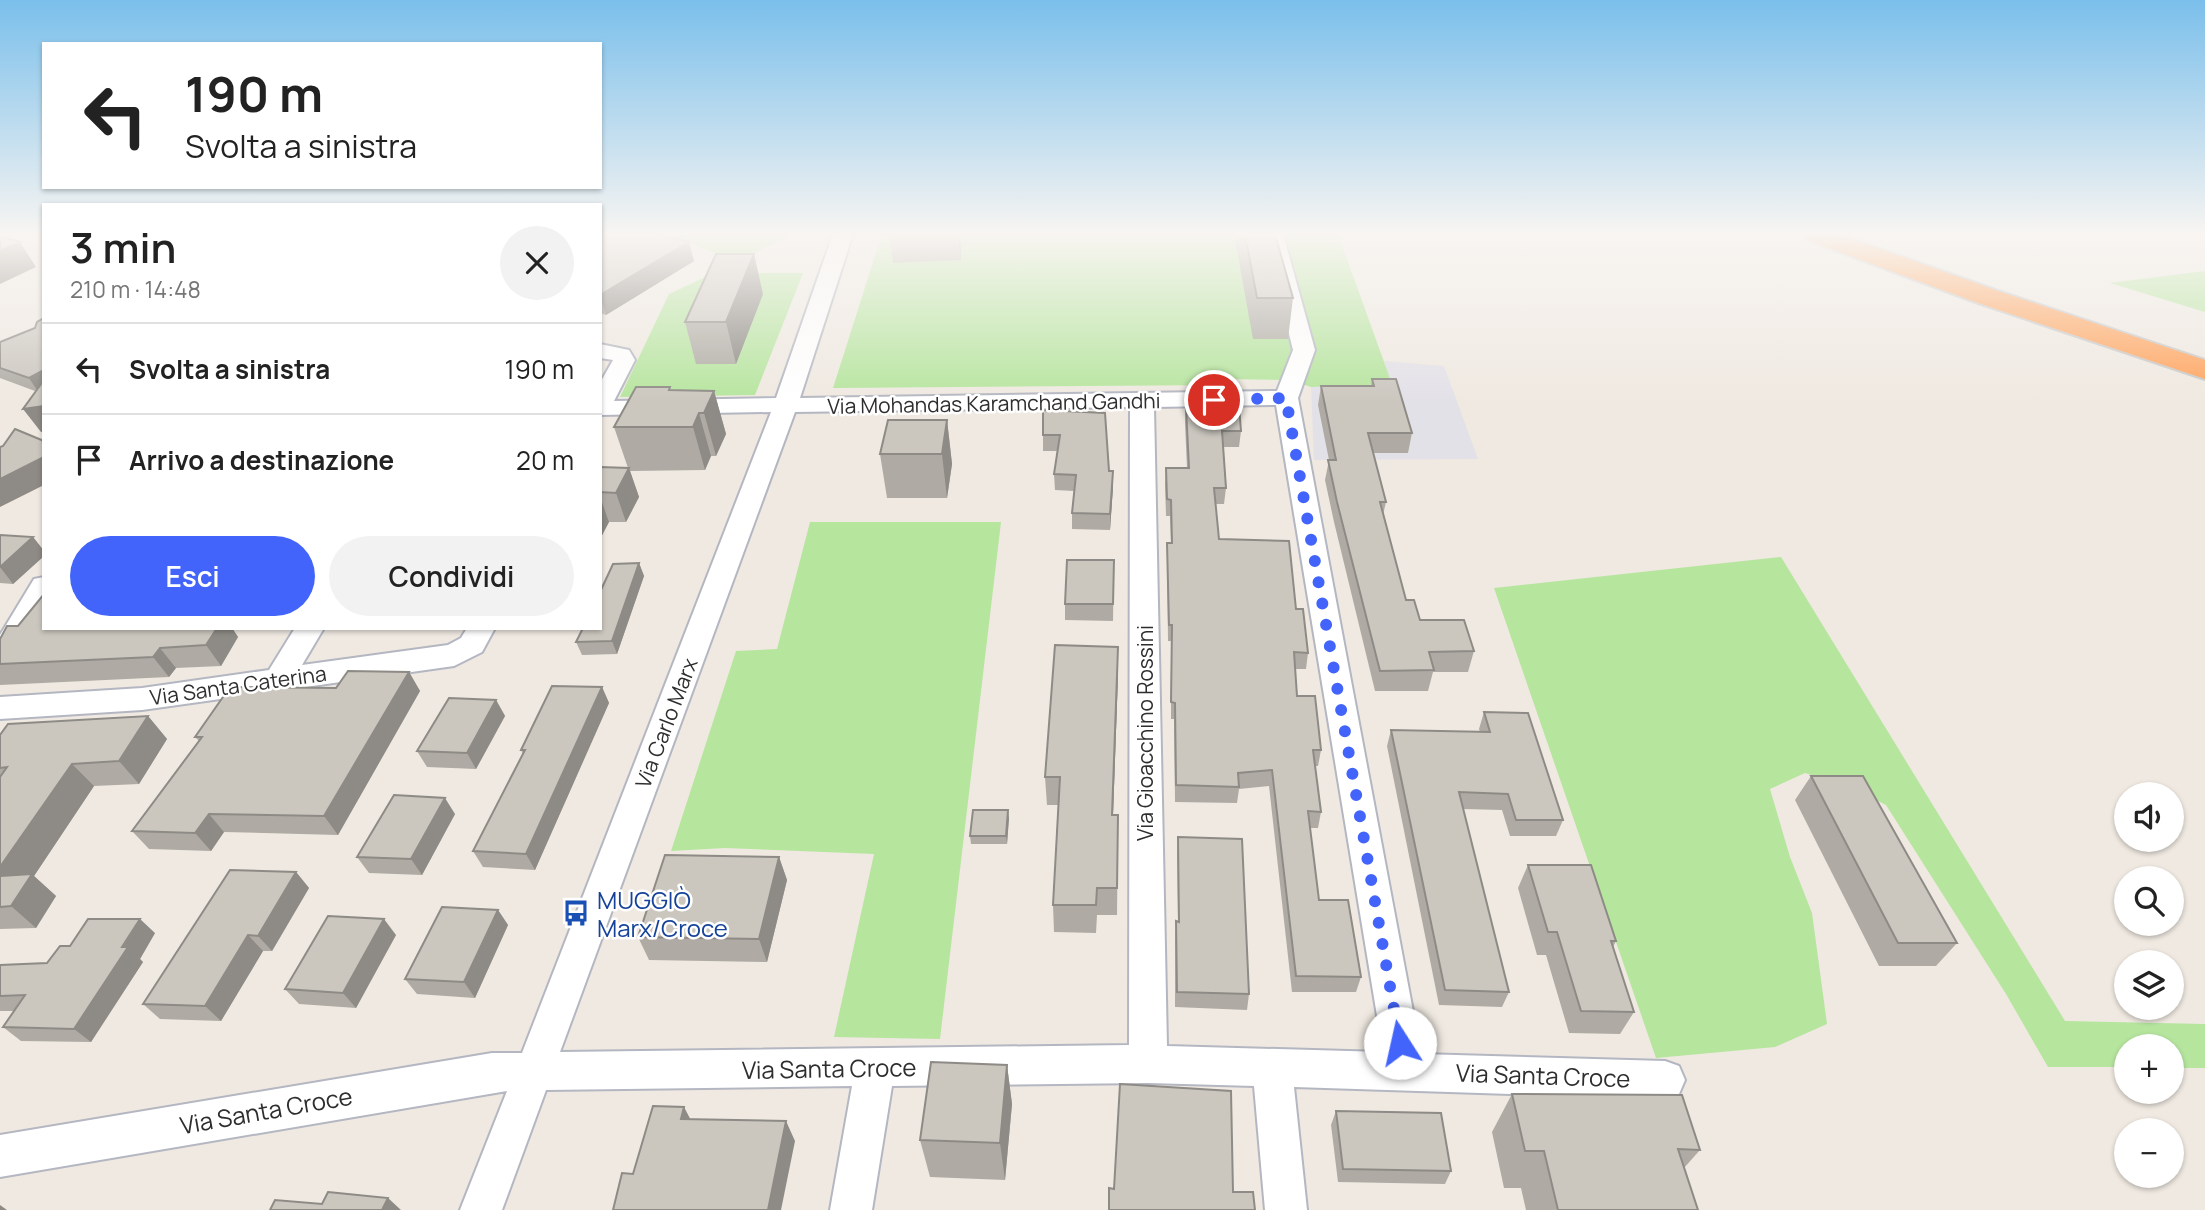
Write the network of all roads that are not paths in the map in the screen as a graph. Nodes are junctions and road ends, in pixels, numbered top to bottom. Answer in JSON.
{"nodes":[{"id":1,"x":824,"y":290,"type":"edge"},
{"id":2,"x":1289,"y":290,"type":"edge"},
{"id":3,"x":1970,"y":290,"type":"edge"},
{"id":4,"x":2007,"y":290,"type":"edge"},
{"id":5,"x":602,"y":351,"type":"edge"},
{"id":6,"x":2205,"y":355,"type":"edge"},
{"id":7,"x":2205,"y":370,"type":"edge"},
{"id":8,"x":1286,"y":398,"type":"junction"},
{"id":9,"x":1142,"y":401,"type":"junction"},
{"id":10,"x":602,"y":402,"type":"edge"},
{"id":11,"x":602,"y":406,"type":"edge"},
{"id":12,"x":786,"y":406,"type":"junction"},
{"id":13,"x":42,"y":589,"type":"edge"},
{"id":14,"x":309,"y":630,"type":"edge"},
{"id":15,"x":477,"y":637,"type":"edge"},
{"id":16,"x":0,"y":659,"type":"edge"},
{"id":17,"x":279,"y":679,"type":"junction"},
{"id":18,"x":0,"y":708,"type":"edge"},
{"id":19,"x":1148,"y":1064,"type":"junction"},
{"id":20,"x":875,"y":1068,"type":"junction"},
{"id":21,"x":1272,"y":1069,"type":"junction"},
{"id":22,"x":1405,"y":1070,"type":"junction"},
{"id":23,"x":534,"y":1071,"type":"junction"},
{"id":24,"x":1665,"y":1080,"type":"dead end"},
{"id":25,"x":0,"y":1156,"type":"edge"},
{"id":26,"x":481,"y":1210,"type":"edge"},
{"id":27,"x":850,"y":1210,"type":"edge"},
{"id":28,"x":1286,"y":1210,"type":"edge"}],
"edges":[{"from":1,"to":12,"type":"street","name":"Via Carlo Marx"},
{"from":2,"to":8,"type":"street"},
{"from":3,"to":7,"type":"highway"},
{"from":4,"to":6,"type":"highway"},
{"from":5,"to":10,"type":"street"},
{"from":8,"to":9,"type":"street","name":"Via Mohandas Karamchand Gandhi"},
{"from":8,"to":22,"type":"street"},
{"from":9,"to":12,"type":"street","name":"Via Mohandas Karamchand Gandhi"},
{"from":9,"to":19,"type":"street","name":"Via Gioacchino Rossini"},
{"from":11,"to":12,"type":"street","name":"Via Mohandas Karamchand Gandhi"},
{"from":12,"to":23,"type":"street","name":"Via Carlo Marx"},
{"from":13,"to":16,"type":"street"},
{"from":14,"to":17,"type":"street"},
{"from":15,"to":17,"type":"street","name":"Via Santa Caterina"},
{"from":17,"to":18,"type":"street","name":"Via Santa Caterina"},
{"from":19,"to":20,"type":"street","name":"Via Santa Croce"},
{"from":19,"to":21,"type":"street","name":"Via Santa Croce"},
{"from":20,"to":23,"type":"street","name":"Via Santa Croce"},
{"from":20,"to":27,"type":"street"},
{"from":21,"to":22,"type":"street","name":"Via Santa Croce"},
{"from":21,"to":28,"type":"street"},
{"from":22,"to":24,"type":"street","name":"Via Santa Croce"},
{"from":23,"to":25,"type":"street","name":"Via Santa Croce"},
{"from":23,"to":26,"type":"street","name":"Via Carlo Marx"}]}
